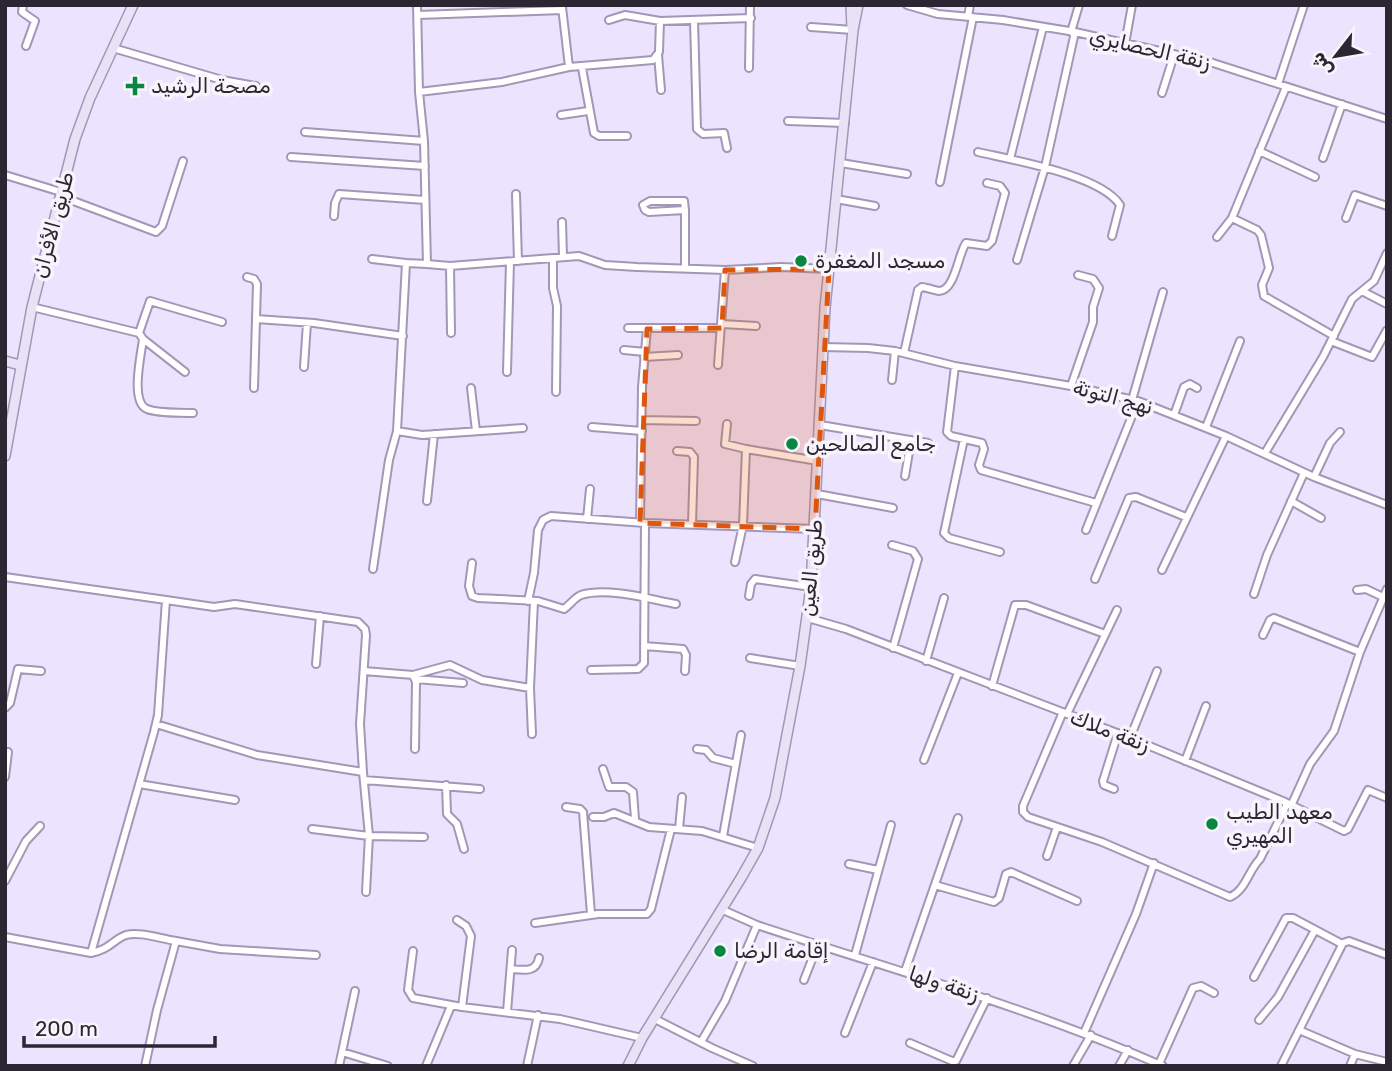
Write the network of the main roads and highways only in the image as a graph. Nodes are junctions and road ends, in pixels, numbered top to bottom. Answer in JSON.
{"nodes":[{"id":1,"x":133,"y":5,"type":"edge"},
{"id":2,"x":851,"y":5,"type":"edge"},
{"id":3,"x":858,"y":5,"type":"edge"},
{"id":4,"x":853,"y":30,"type":"junction"},
{"id":5,"x":5,"y":361,"type":"edge"},
{"id":6,"x":20,"y":365,"type":"junction"},
{"id":7,"x":5,"y":456,"type":"edge"},
{"id":8,"x":628,"y":1066,"type":"edge"}],
"edges":[{"from":1,"to":6,"type":"main road","name":"طريق الأفران"},
{"from":2,"to":4,"type":"main road","name":"طريق العين"},
{"from":3,"to":4,"type":"main road","name":"طريق العين"},
{"from":4,"to":8,"type":"main road","name":"طريق العين"},
{"from":5,"to":6,"type":"main road"},
{"from":6,"to":7,"type":"main road","name":"طريق الأفران"}]}
